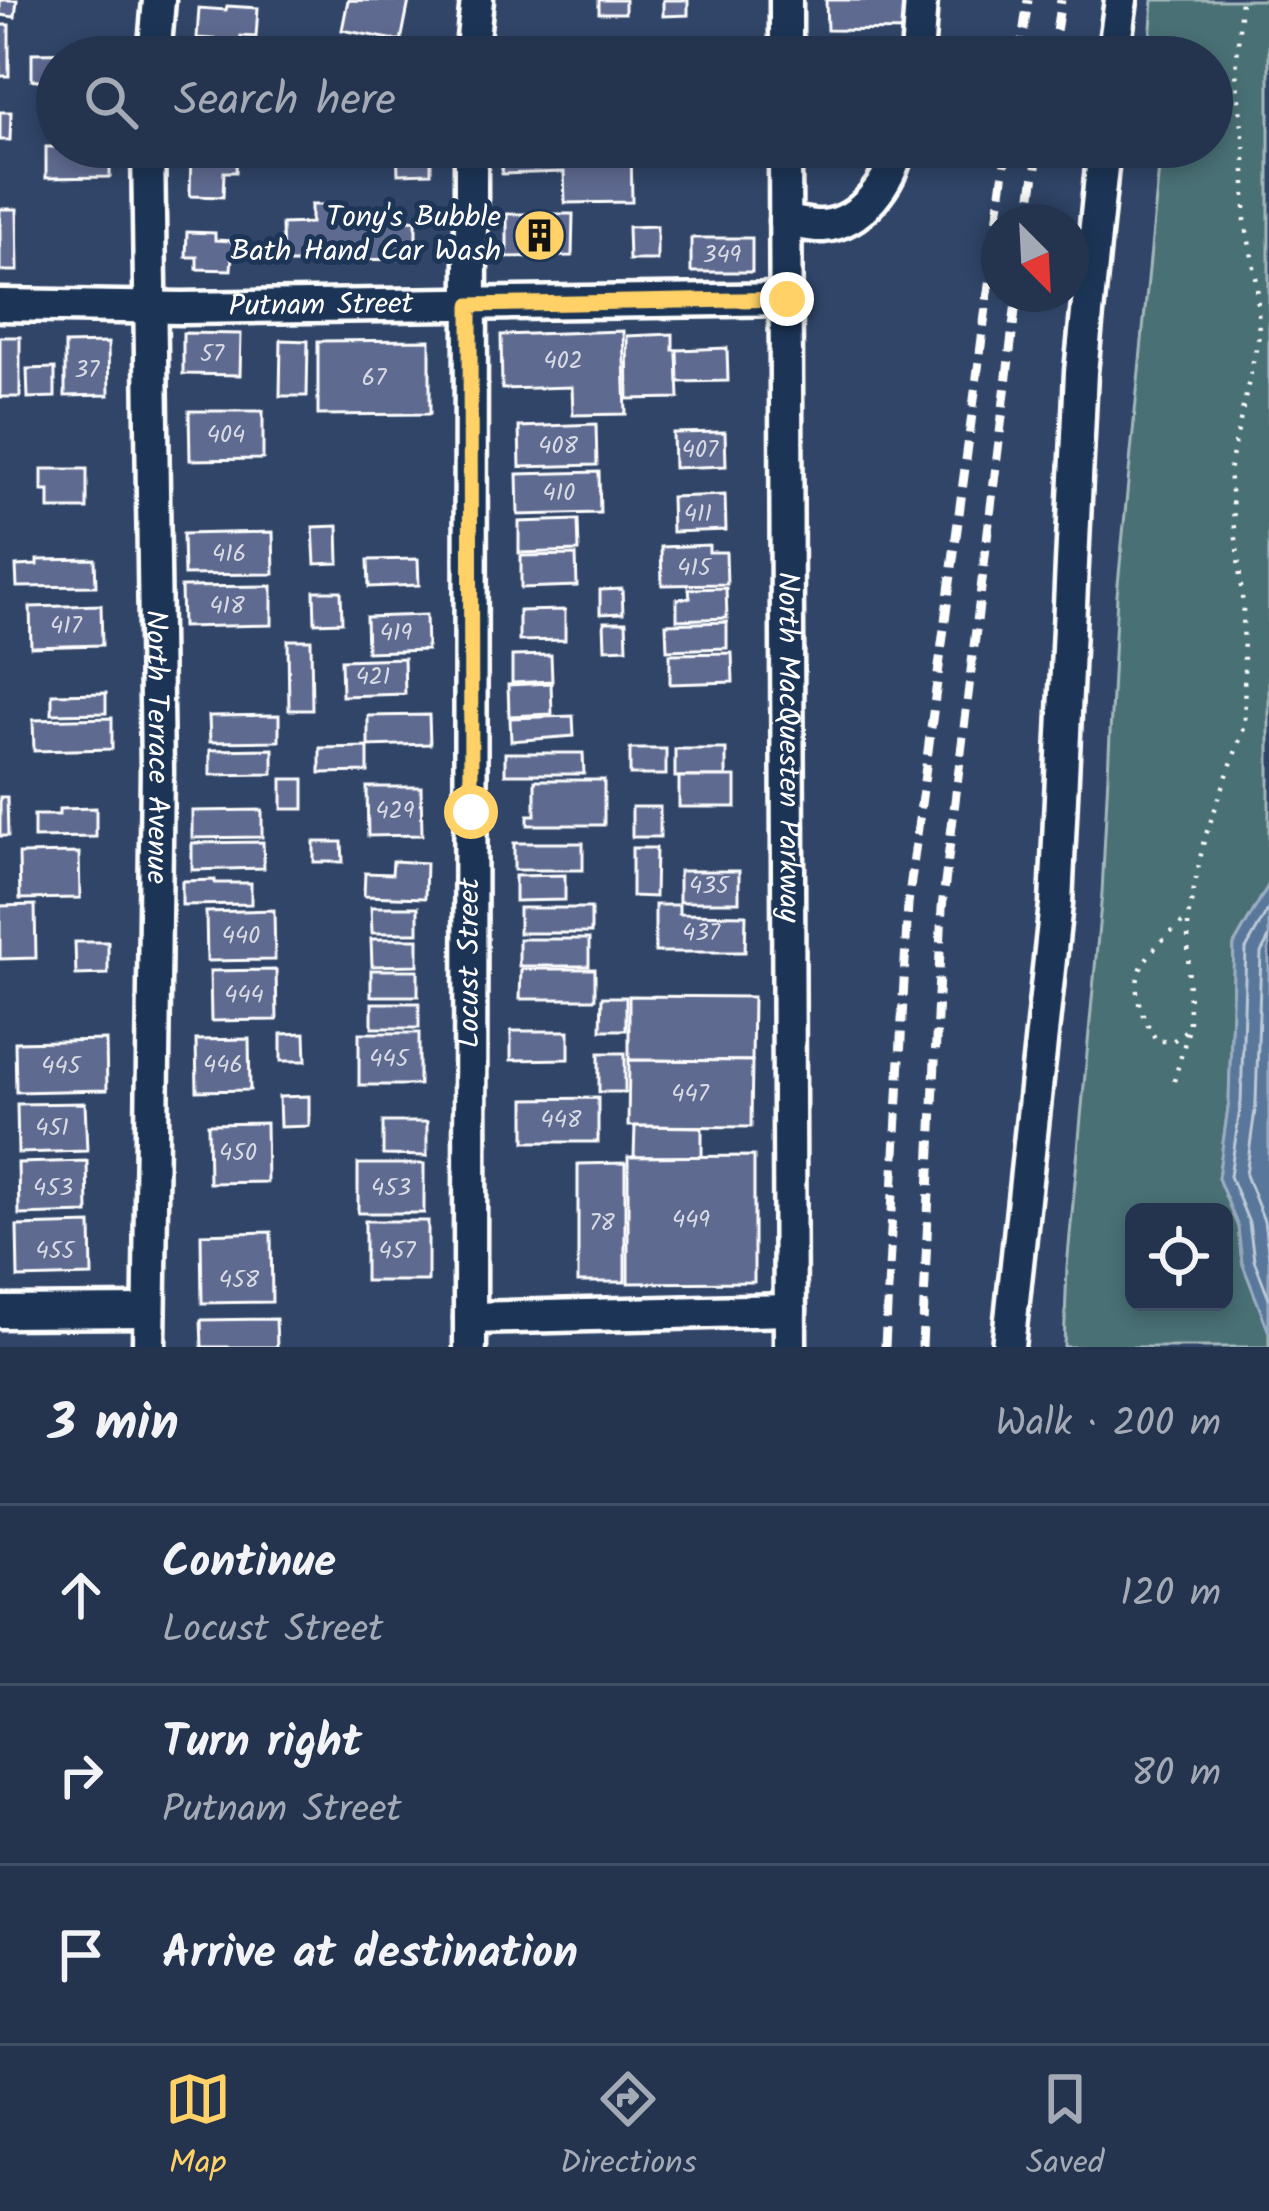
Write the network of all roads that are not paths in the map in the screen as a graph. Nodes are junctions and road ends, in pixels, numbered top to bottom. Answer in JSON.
{"nodes":[{"id":1,"x":159,"y":0,"type":"edge"},
{"id":2,"x":477,"y":0,"type":"edge"},
{"id":3,"x":786,"y":0,"type":"edge"},
{"id":4,"x":921,"y":0,"type":"edge"},
{"id":5,"x":1121,"y":0,"type":"edge"},
{"id":6,"x":156,"y":36,"type":"edge"},
{"id":7,"x":473,"y":36,"type":"edge"},
{"id":8,"x":786,"y":36,"type":"edge"},
{"id":9,"x":918,"y":36,"type":"edge"},
{"id":10,"x":1116,"y":36,"type":"edge"},
{"id":11,"x":148,"y":168,"type":"edge"},
{"id":12,"x":471,"y":168,"type":"edge"},
{"id":13,"x":785,"y":168,"type":"edge"},
{"id":14,"x":890,"y":168,"type":"edge"},
{"id":15,"x":1102,"y":168,"type":"edge"},
{"id":16,"x":784,"y":220,"type":"junction"},
{"id":17,"x":787,"y":299,"type":"junction"},
{"id":18,"x":0,"y":305,"type":"edge"},
{"id":19,"x":470,"y":305,"type":"junction"},
{"id":20,"x":149,"y":308,"type":"junction"},
{"id":21,"x":790,"y":1310,"type":"junction"},
{"id":22,"x":148,"y":1311,"type":"junction"},
{"id":23,"x":0,"y":1312,"type":"edge"},
{"id":24,"x":470,"y":1332,"type":"edge"},
{"id":25,"x":149,"y":1347,"type":"edge"},
{"id":26,"x":790,"y":1347,"type":"edge"},
{"id":27,"x":1007,"y":1347,"type":"edge"}],
"edges":[{"from":1,"to":6,"type":"street"},
{"from":2,"to":7,"type":"street"},
{"from":3,"to":8,"type":"street"},
{"from":4,"to":9,"type":"street"},
{"from":5,"to":10,"type":"street"},
{"from":11,"to":20,"type":"street","name":"North Terrace Avenue"},
{"from":12,"to":19,"type":"street","name":"Locust Street"},
{"from":13,"to":16,"type":"street","name":"North MacQuesten Parkway"},
{"from":14,"to":16,"type":"street"},
{"from":15,"to":27,"type":"street"},
{"from":16,"to":17,"type":"street","name":"North MacQuesten Parkway"},
{"from":17,"to":19,"type":"street","name":"Putnam Street"},
{"from":17,"to":21,"type":"street","name":"North MacQuesten Parkway"},
{"from":18,"to":20,"type":"street","name":"Putnam Street"},
{"from":19,"to":20,"type":"street","name":"Putnam Street"},
{"from":19,"to":24,"type":"street","name":"Locust Street"},
{"from":20,"to":22,"type":"street","name":"North Terrace Avenue"},
{"from":21,"to":24,"type":"street"},
{"from":21,"to":26,"type":"street","name":"North MacQuesten Parkway"},
{"from":22,"to":23,"type":"street"},
{"from":22,"to":25,"type":"street","name":"North Terrace Avenue"}]}
